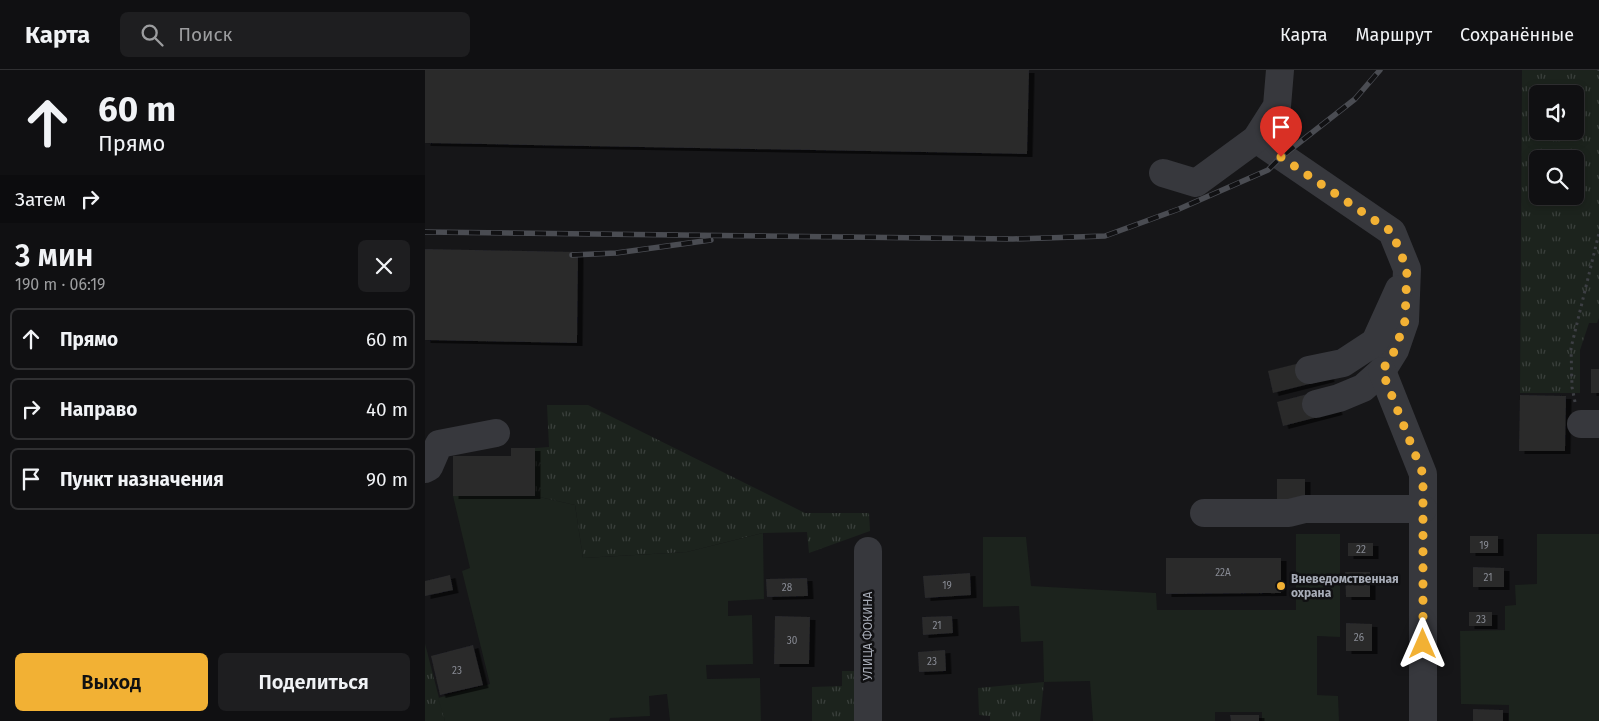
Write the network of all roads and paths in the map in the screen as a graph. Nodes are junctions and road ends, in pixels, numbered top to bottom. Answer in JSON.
{"nodes":[{"id":1,"x":1280,"y":70,"type":"edge"},
{"id":2,"x":1257,"y":139,"type":"junction"},
{"id":3,"x":1163,"y":174,"type":"dead end"},
{"id":4,"x":1599,"y":233,"type":"edge"},
{"id":5,"x":1407,"y":269,"type":"junction"},
{"id":6,"x":1309,"y":370,"type":"dead end"},
{"id":7,"x":1382,"y":371,"type":"junction"},
{"id":8,"x":1316,"y":404,"type":"dead end"},
{"id":9,"x":1590,"y":424,"type":"edge"},
{"id":10,"x":496,"y":434,"type":"dead end"},
{"id":11,"x":425,"y":469,"type":"edge"},
{"id":12,"x":1423,"y":509,"type":"junction"},
{"id":13,"x":1204,"y":513,"type":"dead end"},
{"id":14,"x":868,"y":551,"type":"dead end"},
{"id":15,"x":868,"y":721,"type":"edge"},
{"id":16,"x":1423,"y":721,"type":"edge"}],
"edges":[{"from":1,"to":2,"type":"street"},
{"from":2,"to":3,"type":"street"},
{"from":2,"to":5,"type":"street"},
{"from":4,"to":9,"type":"path"},
{"from":5,"to":6,"type":"street"},
{"from":5,"to":7,"type":"street"},
{"from":7,"to":8,"type":"street"},
{"from":7,"to":12,"type":"street"},
{"from":10,"to":11,"type":"street"},
{"from":12,"to":13,"type":"street"},
{"from":12,"to":16,"type":"street"},
{"from":14,"to":15,"type":"street","name":"УЛИЦА ФОКИНА"}]}
